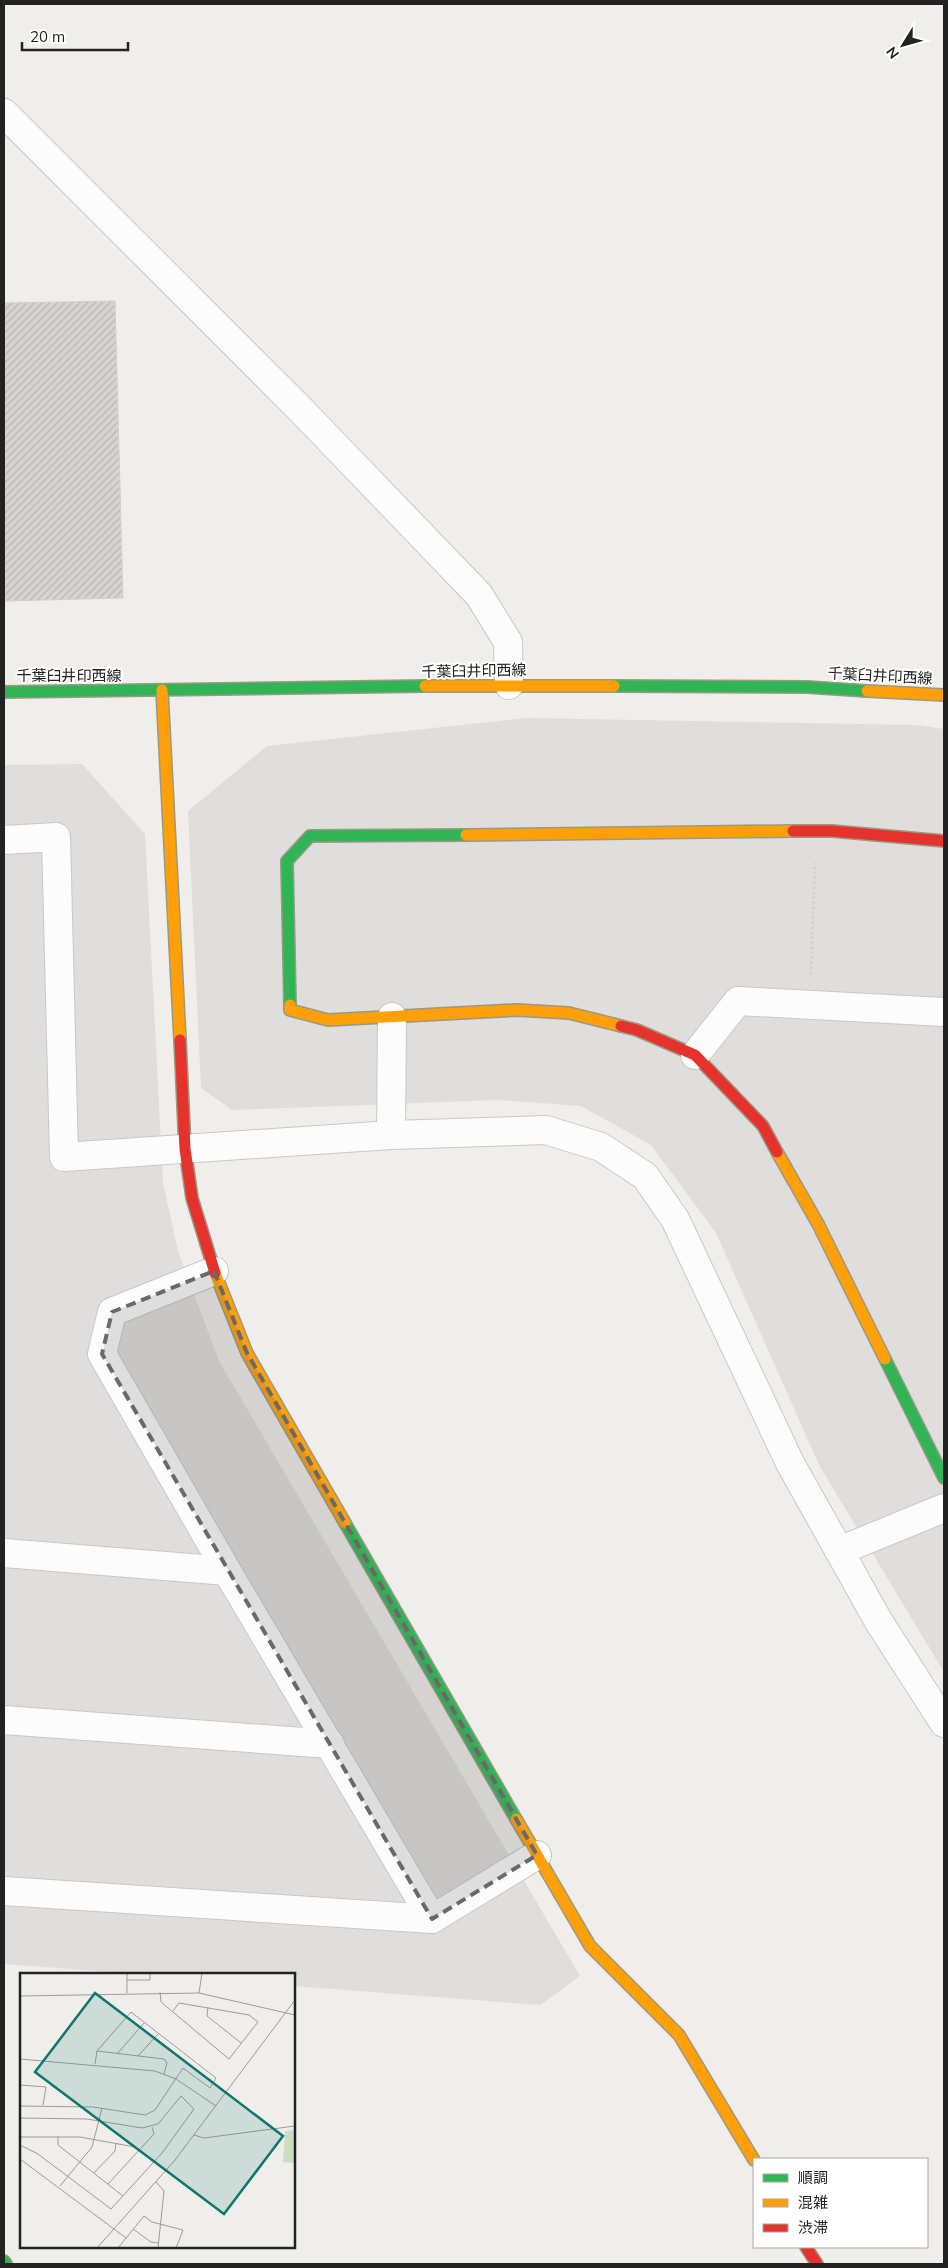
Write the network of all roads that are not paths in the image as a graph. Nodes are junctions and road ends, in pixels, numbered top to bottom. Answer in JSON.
{"nodes":[{"id":1,"x":4,"y":113,"type":"edge"},
{"id":2,"x":509,"y":685,"type":"junction"},
{"id":3,"x":162,"y":690,"type":"junction"},
{"id":4,"x":4,"y":692,"type":"edge"},
{"id":5,"x":944,"y":695,"type":"edge"},
{"id":6,"x":4,"y":840,"type":"edge"},
{"id":7,"x":944,"y":841,"type":"edge"},
{"id":8,"x":944,"y":1012,"type":"edge"},
{"id":9,"x":392,"y":1017,"type":"junction"},
{"id":10,"x":695,"y":1055,"type":"junction"},
{"id":11,"x":391,"y":1135,"type":"junction"},
{"id":12,"x":185,"y":1149,"type":"junction"},
{"id":13,"x":214,"y":1271,"type":"junction"},
{"id":14,"x":944,"y":1478,"type":"edge"},
{"id":15,"x":944,"y":1508,"type":"edge"},
{"id":16,"x":839,"y":1551,"type":"junction"},
{"id":17,"x":4,"y":1554,"type":"edge"},
{"id":18,"x":227,"y":1571,"type":"junction"},
{"id":19,"x":4,"y":1720,"type":"edge"},
{"id":20,"x":944,"y":1723,"type":"edge"},
{"id":21,"x":330,"y":1744,"type":"junction"},
{"id":22,"x":537,"y":1855,"type":"junction"},
{"id":23,"x":4,"y":1891,"type":"edge"},
{"id":24,"x":432,"y":1919,"type":"junction"},
{"id":25,"x":753,"y":2158,"type":"edge"},
{"id":26,"x":807,"y":2248,"type":"edge"},
{"id":27,"x":4,"y":2261,"type":"edge"},
{"id":28,"x":6,"y":2264,"type":"edge"},
{"id":29,"x":816,"y":2264,"type":"edge"}],
"edges":[{"from":1,"to":2,"type":"street"},
{"from":2,"to":3,"type":"street","name":"千葉臼井印西線"},
{"from":2,"to":5,"type":"street","name":"千葉臼井印西線"},
{"from":3,"to":4,"type":"street","name":"千葉臼井印西線"},
{"from":3,"to":12,"type":"street"},
{"from":6,"to":12,"type":"street"},
{"from":7,"to":9,"type":"street"},
{"from":8,"to":10,"type":"street"},
{"from":9,"to":10,"type":"street"},
{"from":9,"to":11,"type":"street"},
{"from":10,"to":14,"type":"street"},
{"from":11,"to":12,"type":"street"},
{"from":11,"to":16,"type":"street"},
{"from":12,"to":13,"type":"street"},
{"from":13,"to":18,"type":"street"},
{"from":13,"to":22,"type":"street"},
{"from":15,"to":16,"type":"street"},
{"from":16,"to":20,"type":"street"},
{"from":17,"to":18,"type":"street"},
{"from":18,"to":21,"type":"street"},
{"from":19,"to":21,"type":"street"},
{"from":21,"to":24,"type":"street"},
{"from":22,"to":24,"type":"street"},
{"from":22,"to":25,"type":"street"},
{"from":23,"to":24,"type":"street"},
{"from":26,"to":29,"type":"street"},
{"from":27,"to":28,"type":"street"}]}
